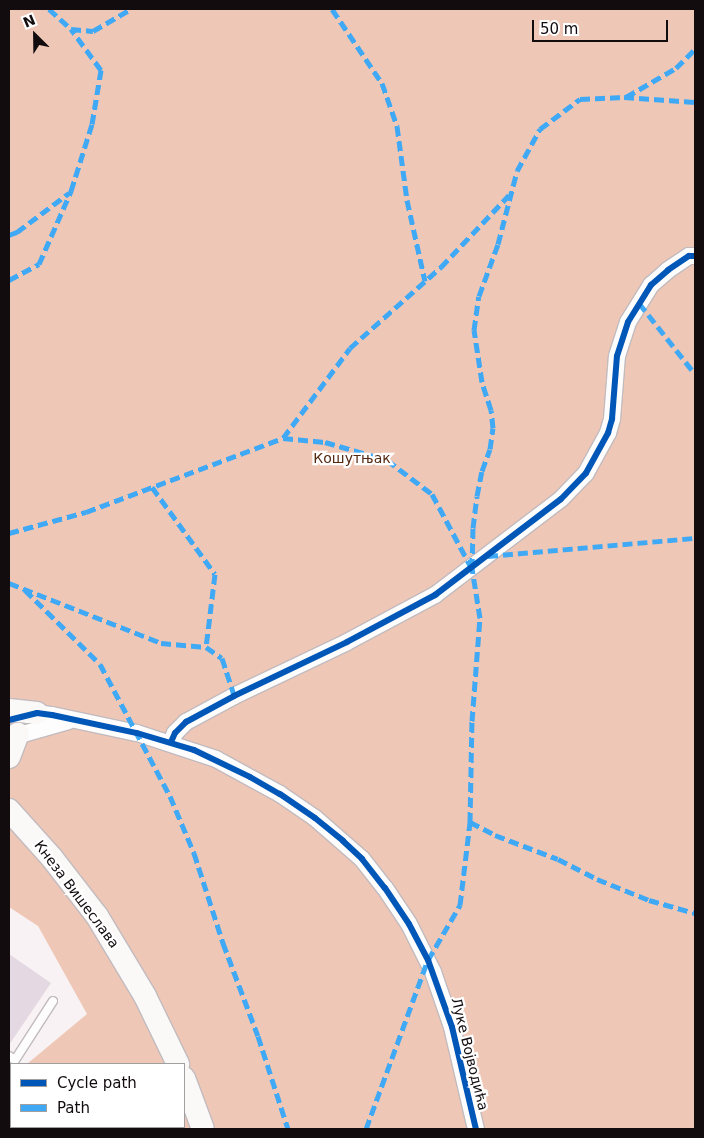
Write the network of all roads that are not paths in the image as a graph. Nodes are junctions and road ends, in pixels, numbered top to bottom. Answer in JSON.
{"nodes":[{"id":1,"x":695,"y":256,"type":"edge"},
{"id":2,"x":9,"y":710,"type":"edge"},
{"id":3,"x":37,"y":713,"type":"junction"},
{"id":4,"x":76,"y":719,"type":"junction"},
{"id":5,"x":12,"y":730,"type":"edge"},
{"id":6,"x":171,"y":742,"type":"junction"},
{"id":7,"x":9,"y":757,"type":"edge"},
{"id":8,"x":10,"y":808,"type":"edge"},
{"id":9,"x":53,"y":1001,"type":"dead end"},
{"id":10,"x":9,"y":1056,"type":"edge"},
{"id":11,"x":178,"y":1063,"type":"edge"},
{"id":12,"x":185,"y":1081,"type":"edge"},
{"id":13,"x":203,"y":1129,"type":"edge"},
{"id":14,"x":476,"y":1129,"type":"edge"}],
"edges":[{"from":1,"to":6,"type":"street"},
{"from":2,"to":3,"type":"main road"},
{"from":3,"to":4,"type":"street","name":"Луке Војводића"},
{"from":3,"to":5,"type":"street","name":"Луке Војводића"},
{"from":4,"to":5,"type":"street","name":"Луке Војводића"},
{"from":4,"to":6,"type":"street","name":"Луке Војводића"},
{"from":5,"to":7,"type":"main road"},
{"from":6,"to":14,"type":"street","name":"Луке Војводића"},
{"from":8,"to":11,"type":"main road","name":"Кнеза Вишеслава"},
{"from":9,"to":10,"type":"lane"},
{"from":12,"to":13,"type":"main road"}]}
